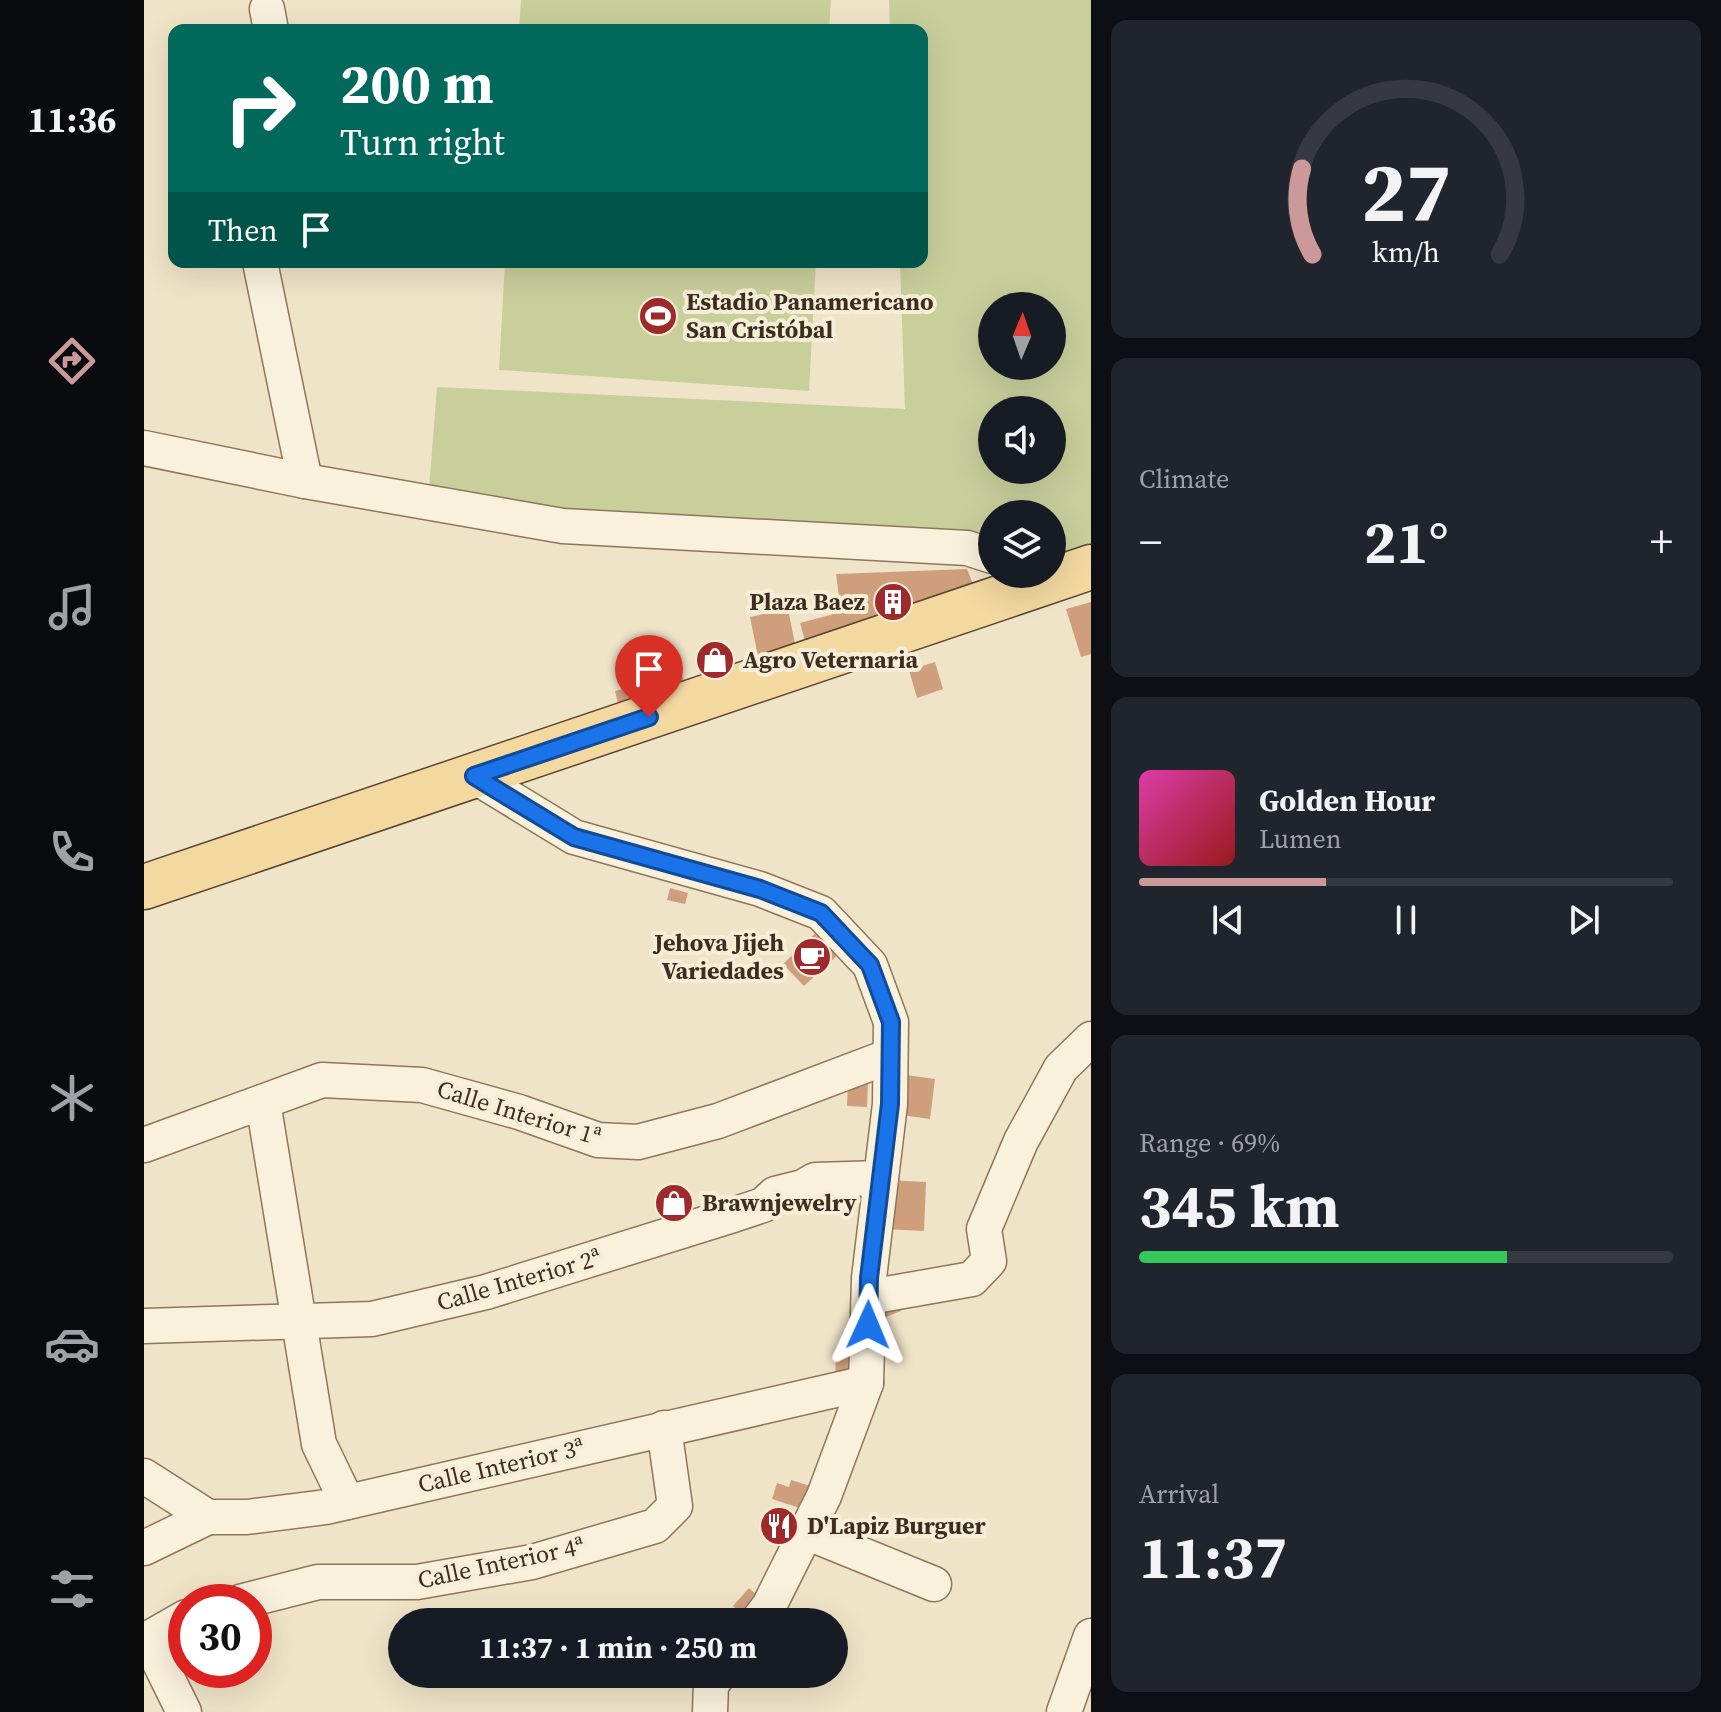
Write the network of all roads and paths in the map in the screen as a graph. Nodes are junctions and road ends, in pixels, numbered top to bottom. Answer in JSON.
{"nodes":[{"id":1,"x":261,"y":268,"type":"edge"},
{"id":2,"x":144,"y":448,"type":"edge"},
{"id":3,"x":305,"y":481,"type":"junction"},
{"id":4,"x":978,"y":552,"type":"edge"},
{"id":5,"x":1021,"y":588,"type":"edge"},
{"id":6,"x":474,"y":776,"type":"junction"},
{"id":7,"x":144,"y":887,"type":"edge"},
{"id":8,"x":1091,"y":1039,"type":"edge"},
{"id":9,"x":890,"y":1056,"type":"junction"},
{"id":10,"x":263,"y":1102,"type":"junction"},
{"id":11,"x":144,"y":1145,"type":"edge"},
{"id":12,"x":881,"y":1178,"type":"junction"},
{"id":13,"x":869,"y":1297,"type":"junction"},
{"id":14,"x":298,"y":1321,"type":"junction"},
{"id":15,"x":144,"y":1326,"type":"edge"},
{"id":16,"x":866,"y":1383,"type":"junction"},
{"id":17,"x":664,"y":1428,"type":"junction"},
{"id":18,"x":144,"y":1476,"type":"edge"},
{"id":19,"x":347,"y":1502,"type":"junction"},
{"id":20,"x":208,"y":1517,"type":"junction"},
{"id":21,"x":806,"y":1532,"type":"junction"},
{"id":22,"x":144,"y":1548,"type":"edge"},
{"id":23,"x":934,"y":1584,"type":"dead end"},
{"id":24,"x":272,"y":1594,"type":"edge"},
{"id":25,"x":768,"y":1608,"type":"edge"},
{"id":26,"x":168,"y":1627,"type":"edge"},
{"id":27,"x":1091,"y":1636,"type":"edge"},
{"id":28,"x":146,"y":1640,"type":"edge"},
{"id":29,"x":711,"y":1688,"type":"edge"},
{"id":30,"x":184,"y":1712,"type":"edge"},
{"id":31,"x":710,"y":1712,"type":"edge"},
{"id":32,"x":1064,"y":1712,"type":"edge"}],
"edges":[{"from":1,"to":3,"type":"street"},
{"from":2,"to":3,"type":"street"},
{"from":3,"to":4,"type":"street"},
{"from":5,"to":6,"type":"main road"},
{"from":6,"to":7,"type":"main road"},
{"from":6,"to":9,"type":"street"},
{"from":8,"to":13,"type":"street"},
{"from":9,"to":10,"type":"street","name":"Calle Interior 1ª"},
{"from":9,"to":12,"type":"street"},
{"from":10,"to":11,"type":"street","name":"Calle Interior 1ª"},
{"from":10,"to":14,"type":"street"},
{"from":12,"to":13,"type":"street"},
{"from":12,"to":14,"type":"street","name":"Calle Interior 2ª"},
{"from":13,"to":16,"type":"street"},
{"from":14,"to":15,"type":"street","name":"Calle Interior 2ª"},
{"from":14,"to":19,"type":"street"},
{"from":16,"to":17,"type":"street","name":"Calle Interior 3ª"},
{"from":16,"to":21,"type":"street"},
{"from":17,"to":19,"type":"street","name":"Calle Interior 3ª"},
{"from":17,"to":24,"type":"street","name":"Calle Interior 4ª"},
{"from":18,"to":20,"type":"street"},
{"from":19,"to":20,"type":"street","name":"Calle Interior 3ª"},
{"from":20,"to":22,"type":"street"},
{"from":21,"to":23,"type":"street"},
{"from":21,"to":25,"type":"street"},
{"from":26,"to":28,"type":"street"},
{"from":27,"to":32,"type":"street"},
{"from":28,"to":30,"type":"street"},
{"from":29,"to":31,"type":"street"}]}
